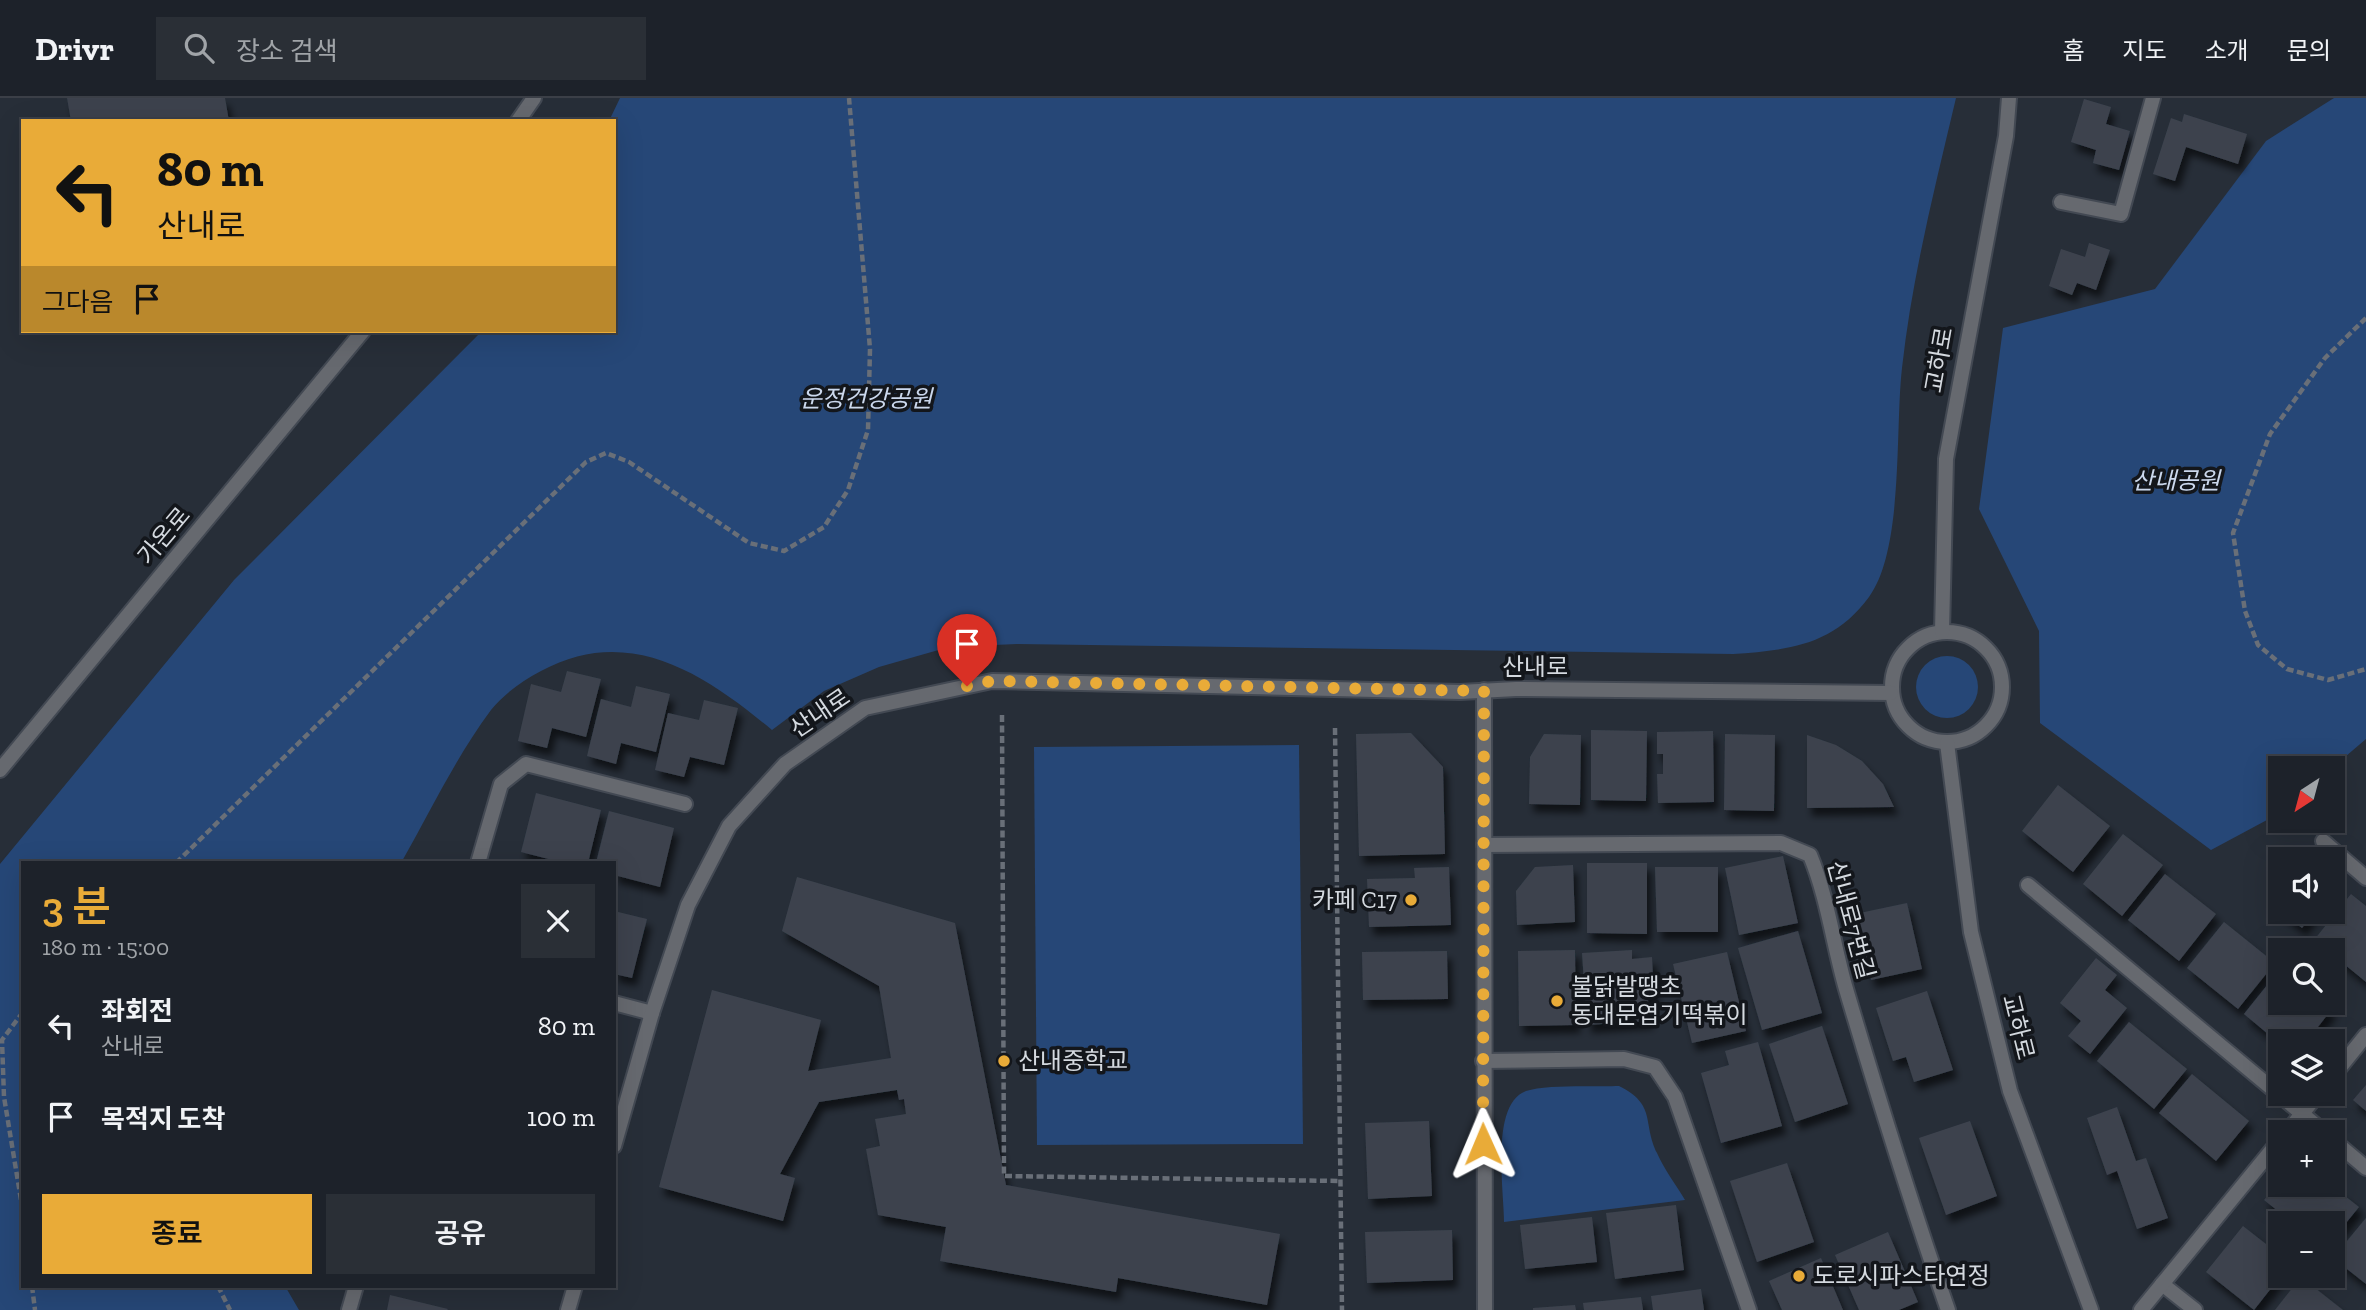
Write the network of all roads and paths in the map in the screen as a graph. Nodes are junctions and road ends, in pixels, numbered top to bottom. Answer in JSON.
{"nodes":[{"id":1,"x":534,"y":98,"type":"edge"},
{"id":2,"x":849,"y":98,"type":"edge"},
{"id":3,"x":2009,"y":98,"type":"edge"},
{"id":4,"x":2153,"y":98,"type":"edge"},
{"id":5,"x":519,"y":119,"type":"edge"},
{"id":6,"x":2061,"y":202,"type":"dead end"},
{"id":7,"x":2366,"y":318,"type":"edge"},
{"id":8,"x":361,"y":333,"type":"edge"},
{"id":9,"x":1942,"y":632,"type":"junction"},
{"id":10,"x":2366,"y":669,"type":"edge"},
{"id":11,"x":1484,"y":691,"type":"junction"},
{"id":12,"x":1892,"y":693,"type":"junction"},
{"id":13,"x":1002,"y":715,"type":"dead end"},
{"id":14,"x":1335,"y":728,"type":"dead end"},
{"id":15,"x":1947,"y":743,"type":"junction"},
{"id":16,"x":0,"y":770,"type":"edge"},
{"id":17,"x":685,"y":804,"type":"dead end"},
{"id":18,"x":2323,"y":841,"type":"dead end"},
{"id":19,"x":1484,"y":845,"type":"junction"},
{"id":20,"x":178,"y":861,"type":"edge"},
{"id":21,"x":479,"y":861,"type":"edge"},
{"id":22,"x":2366,"y":878,"type":"edge"},
{"id":23,"x":2028,"y":885,"type":"dead end"},
{"id":24,"x":616,"y":1004,"type":"edge"},
{"id":25,"x":652,"y":1013,"type":"junction"},
{"id":26,"x":21,"y":1015,"type":"edge"},
{"id":27,"x":2366,"y":1035,"type":"edge"},
{"id":28,"x":1483,"y":1061,"type":"junction"},
{"id":29,"x":2345,"y":1061,"type":"edge"},
{"id":30,"x":2308,"y":1106,"type":"edge"},
{"id":31,"x":2302,"y":1114,"type":"junction"},
{"id":32,"x":2297,"y":1120,"type":"edge"},
{"id":33,"x":2309,"y":1120,"type":"edge"},
{"id":34,"x":616,"y":1139,"type":"edge"},
{"id":35,"x":2345,"y":1150,"type":"edge"},
{"id":36,"x":2268,"y":1155,"type":"edge"},
{"id":37,"x":2366,"y":1167,"type":"edge"},
{"id":38,"x":1341,"y":1181,"type":"junction"},
{"id":39,"x":21,"y":1200,"type":"edge"},
{"id":40,"x":2162,"y":1284,"type":"junction"},
{"id":41,"x":32,"y":1288,"type":"edge"},
{"id":42,"x":219,"y":1288,"type":"edge"},
{"id":43,"x":355,"y":1288,"type":"edge"},
{"id":44,"x":574,"y":1288,"type":"edge"},
{"id":45,"x":35,"y":1310,"type":"edge"},
{"id":46,"x":230,"y":1310,"type":"edge"},
{"id":47,"x":349,"y":1310,"type":"edge"},
{"id":48,"x":568,"y":1310,"type":"edge"},
{"id":49,"x":1342,"y":1310,"type":"edge"},
{"id":50,"x":1485,"y":1310,"type":"edge"},
{"id":51,"x":1749,"y":1310,"type":"edge"},
{"id":52,"x":1948,"y":1310,"type":"edge"},
{"id":53,"x":2091,"y":1310,"type":"edge"},
{"id":54,"x":2141,"y":1310,"type":"edge"},
{"id":55,"x":2195,"y":1310,"type":"edge"}],
"edges":[{"from":1,"to":5,"type":"street"},
{"from":2,"to":20,"type":"path"},
{"from":3,"to":9,"type":"street","name":"교하로"},
{"from":4,"to":6,"type":"street"},
{"from":7,"to":10,"type":"path"},
{"from":8,"to":16,"type":"street","name":"가온로"},
{"from":9,"to":12,"type":"street"},
{"from":9,"to":15,"type":"street"},
{"from":11,"to":12,"type":"street","name":"산내로"},
{"from":11,"to":19,"type":"street"},
{"from":11,"to":25,"type":"street","name":"산내로"},
{"from":12,"to":15,"type":"street"},
{"from":13,"to":38,"type":"path"},
{"from":14,"to":38,"type":"path"},
{"from":15,"to":53,"type":"street","name":"교하로"},
{"from":17,"to":21,"type":"street"},
{"from":18,"to":22,"type":"street"},
{"from":19,"to":28,"type":"street"},
{"from":19,"to":52,"type":"street","name":"산내로7번길"},
{"from":23,"to":31,"type":"street"},
{"from":24,"to":25,"type":"street"},
{"from":25,"to":34,"type":"street","name":"산내로"},
{"from":26,"to":39,"type":"path"},
{"from":27,"to":29,"type":"street"},
{"from":28,"to":50,"type":"street"},
{"from":28,"to":51,"type":"street"},
{"from":30,"to":31,"type":"street"},
{"from":31,"to":32,"type":"street"},
{"from":31,"to":33,"type":"street"},
{"from":35,"to":37,"type":"street"},
{"from":36,"to":40,"type":"street"},
{"from":38,"to":49,"type":"path"},
{"from":40,"to":54,"type":"street"},
{"from":40,"to":55,"type":"street"},
{"from":41,"to":45,"type":"path"},
{"from":42,"to":46,"type":"path"},
{"from":43,"to":47,"type":"street"},
{"from":44,"to":48,"type":"street"}]}
